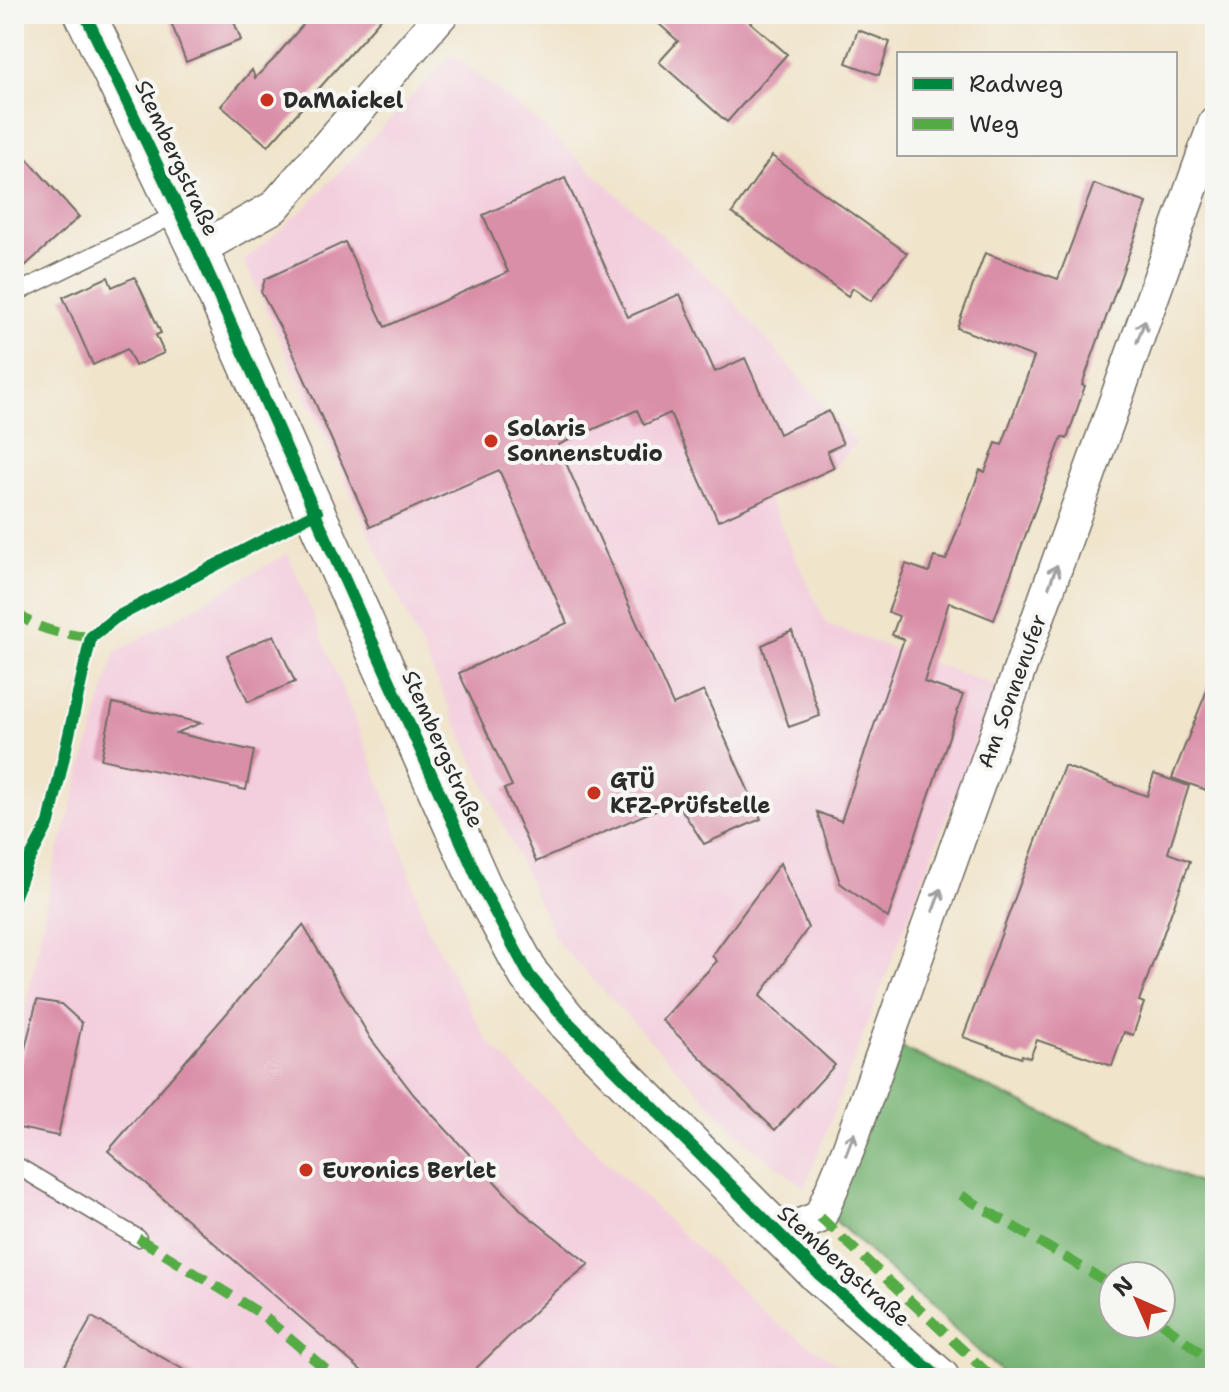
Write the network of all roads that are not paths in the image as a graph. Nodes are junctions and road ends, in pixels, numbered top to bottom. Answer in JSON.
{"nodes":[{"id":1,"x":85,"y":14,"type":"edge"},
{"id":2,"x":442,"y":14,"type":"edge"},
{"id":3,"x":1215,"y":122,"type":"edge"},
{"id":4,"x":181,"y":212,"type":"junction"},
{"id":5,"x":198,"y":250,"type":"junction"},
{"id":6,"x":14,"y":294,"type":"edge"},
{"id":7,"x":14,"y":1164,"type":"edge"},
{"id":8,"x":778,"y":1234,"type":"junction"},
{"id":9,"x":138,"y":1238,"type":"dead end"},
{"id":10,"x":939,"y":1378,"type":"edge"}],
"edges":[{"from":1,"to":4,"type":"street","name":"Stembergstraße"},
{"from":2,"to":5,"type":"street"},
{"from":8,"to":3,"type":"street","name":"Am Sonnenufer","one_way":true},
{"from":4,"to":5,"type":"street","name":"Stembergstraße"},
{"from":4,"to":6,"type":"lane"},
{"from":5,"to":8,"type":"street","name":"Stembergstraße"},
{"from":7,"to":9,"type":"lane"},
{"from":8,"to":10,"type":"street","name":"Stembergstraße"}]}
